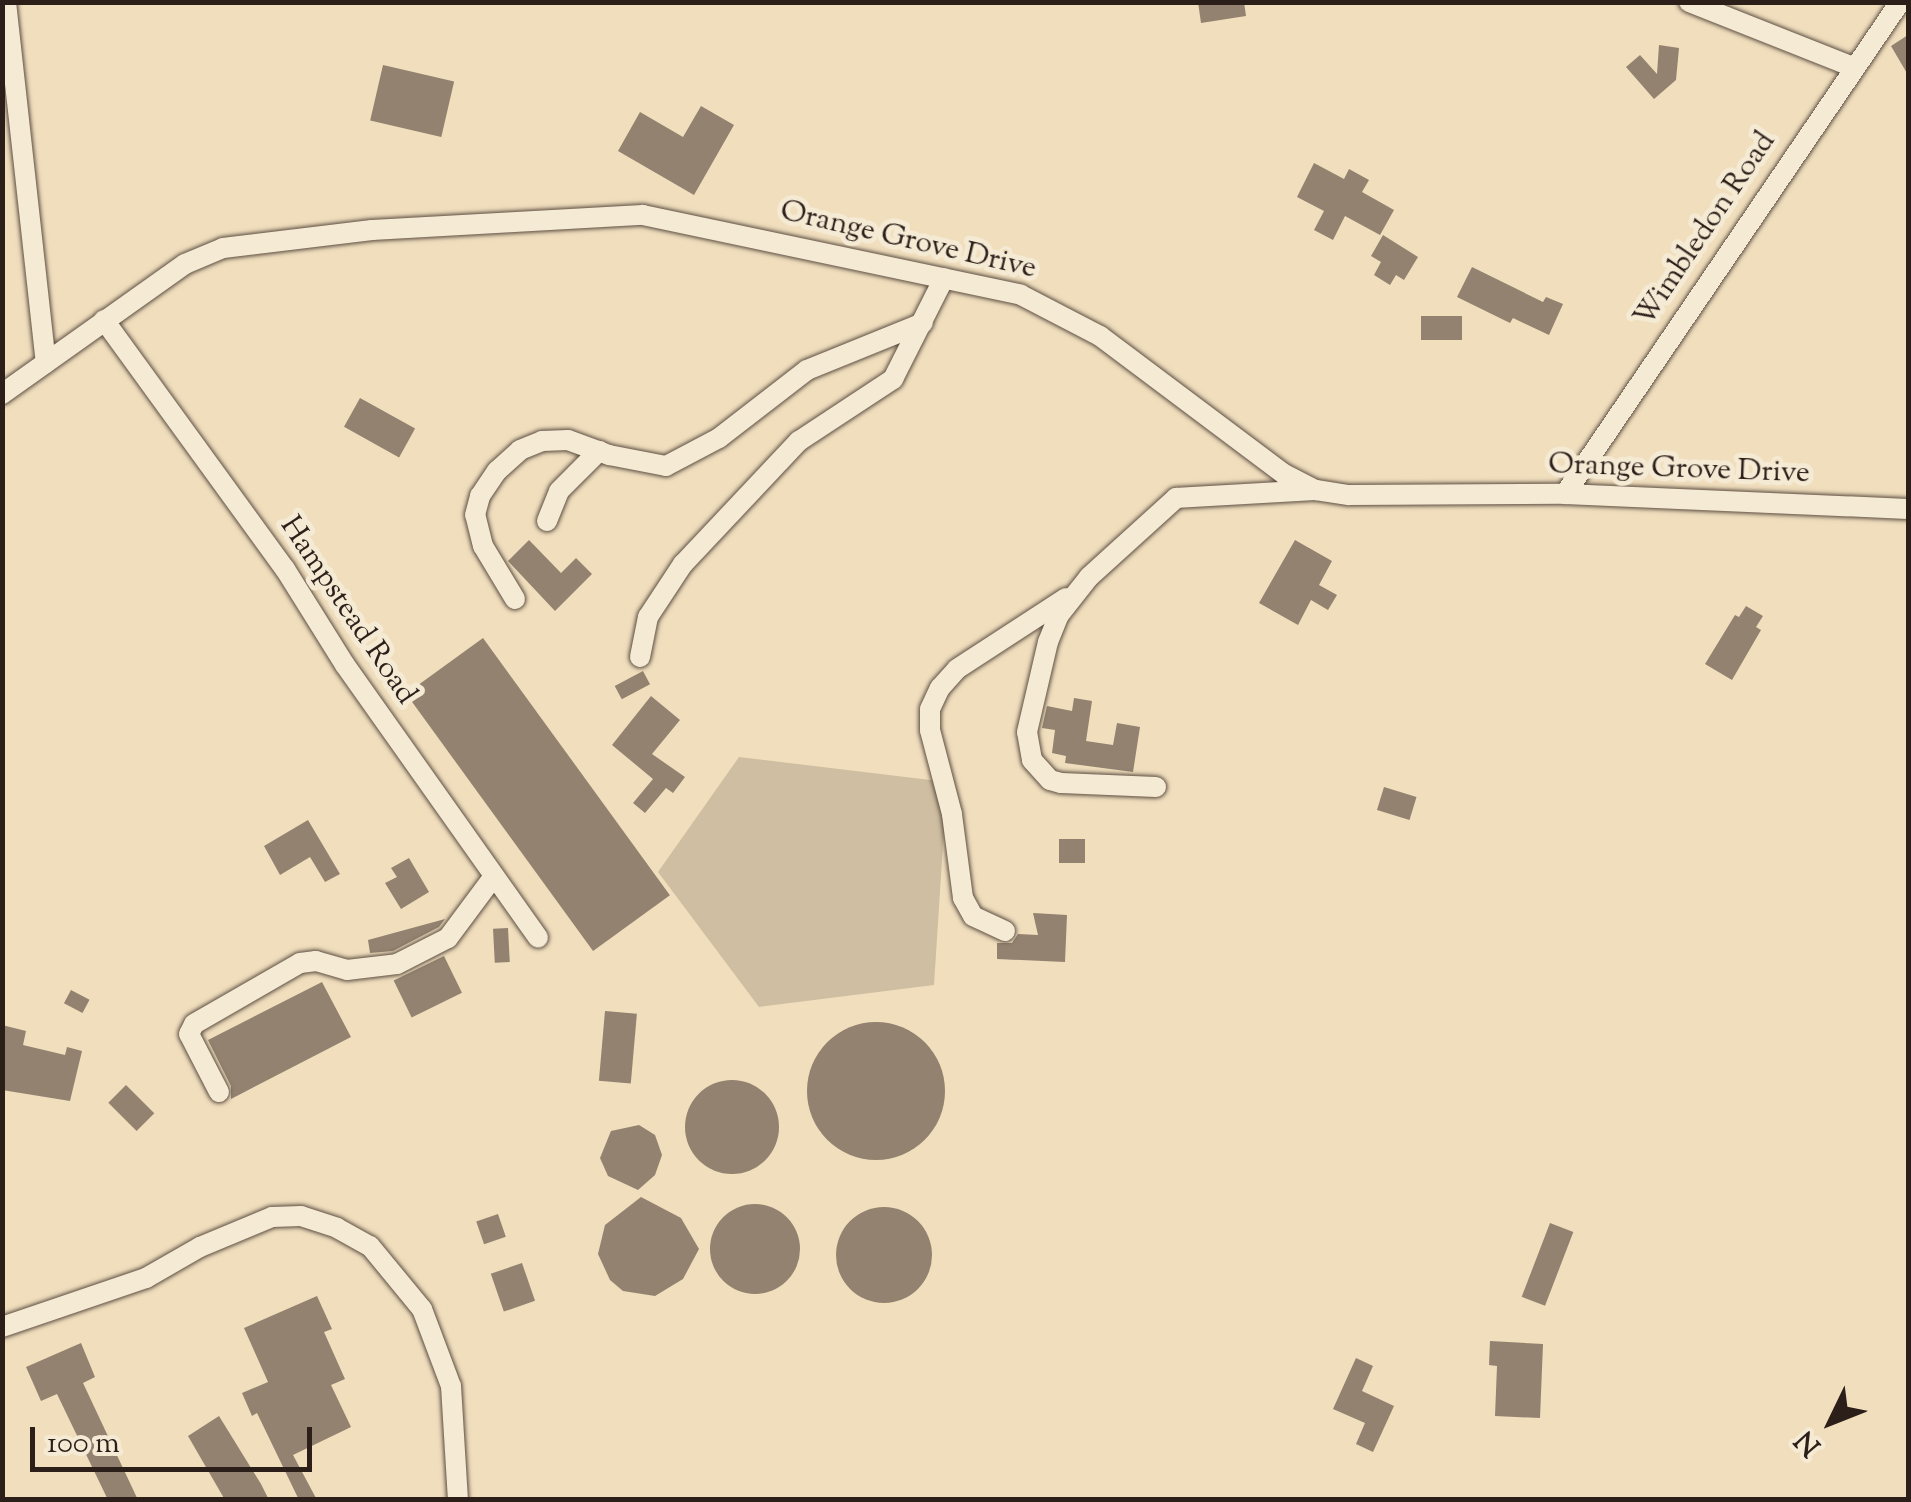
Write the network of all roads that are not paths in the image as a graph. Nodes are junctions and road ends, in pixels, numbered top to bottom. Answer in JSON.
{"nodes":[{"id":1,"x":6,"y":2,"type":"edge"},
{"id":2,"x":1688,"y":2,"type":"edge"},
{"id":3,"x":1900,"y":2,"type":"edge"},
{"id":4,"x":1852,"y":67,"type":"junction"},
{"id":5,"x":944,"y":278,"type":"junction"},
{"id":6,"x":104,"y":320,"type":"junction"},
{"id":7,"x":923,"y":323,"type":"junction"},
{"id":8,"x":46,"y":364,"type":"junction"},
{"id":9,"x":2,"y":394,"type":"edge"},
{"id":10,"x":599,"y":451,"type":"junction"},
{"id":11,"x":1316,"y":490,"type":"junction"},
{"id":12,"x":1565,"y":494,"type":"junction"},
{"id":13,"x":1908,"y":509,"type":"edge"},
{"id":14,"x":547,"y":521,"type":"dead end"},
{"id":15,"x":1072,"y":594,"type":"junction"},
{"id":16,"x":514,"y":600,"type":"dead end"},
{"id":17,"x":640,"y":657,"type":"dead end"},
{"id":18,"x":1156,"y":787,"type":"dead end"},
{"id":19,"x":494,"y":876,"type":"junction"},
{"id":20,"x":1004,"y":931,"type":"dead end"},
{"id":21,"x":538,"y":938,"type":"dead end"},
{"id":22,"x":218,"y":1092,"type":"dead end"},
{"id":23,"x":2,"y":1326,"type":"edge"},
{"id":24,"x":458,"y":1500,"type":"edge"}],
"edges":[{"from":1,"to":8,"type":"street"},
{"from":2,"to":4,"type":"street"},
{"from":3,"to":4,"type":"street","name":"Wimbledon Road"},
{"from":4,"to":12,"type":"street","name":"Wimbledon Road"},
{"from":5,"to":6,"type":"street","name":"Orange Grove Drive"},
{"from":5,"to":7,"type":"street"},
{"from":5,"to":11,"type":"street","name":"Orange Grove Drive"},
{"from":6,"to":8,"type":"street","name":"Orange Grove Drive"},
{"from":6,"to":19,"type":"street","name":"Hampstead Road"},
{"from":7,"to":10,"type":"street"},
{"from":7,"to":17,"type":"street"},
{"from":8,"to":9,"type":"street","name":"Orange Grove Drive"},
{"from":10,"to":14,"type":"street"},
{"from":10,"to":16,"type":"street"},
{"from":11,"to":12,"type":"street","name":"Orange Grove Drive"},
{"from":11,"to":15,"type":"street"},
{"from":12,"to":13,"type":"street","name":"Orange Grove Drive"},
{"from":15,"to":18,"type":"street"},
{"from":15,"to":20,"type":"street"},
{"from":19,"to":21,"type":"street","name":"Hampstead Road"},
{"from":19,"to":22,"type":"street"},
{"from":23,"to":24,"type":"street"}]}
